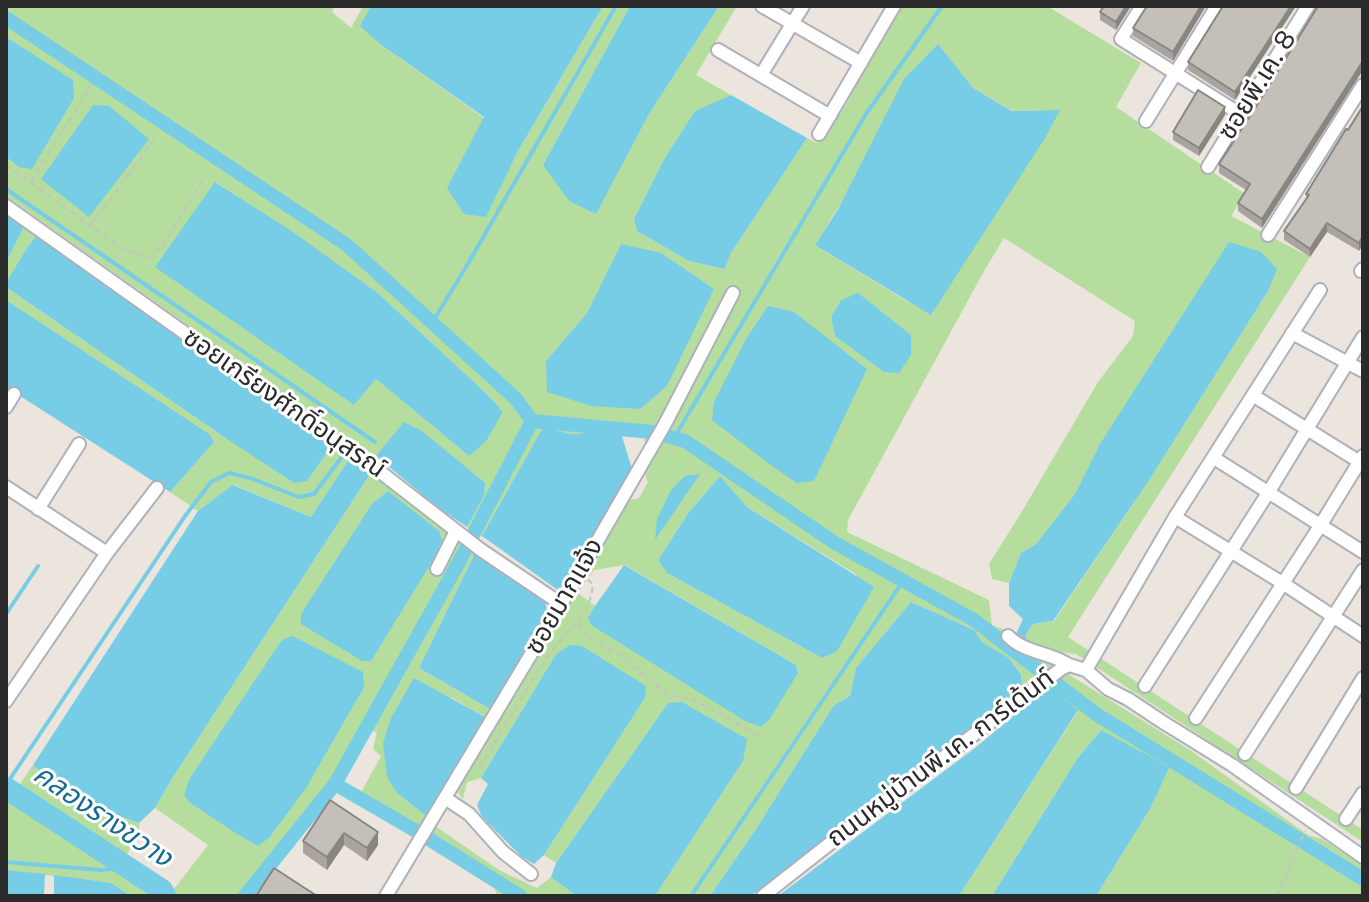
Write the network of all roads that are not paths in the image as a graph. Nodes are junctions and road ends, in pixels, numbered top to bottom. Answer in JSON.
{"nodes":[{"id":1,"x":762,"y":6,"type":"edge"},
{"id":2,"x":803,"y":6,"type":"edge"},
{"id":3,"x":1142,"y":6,"type":"edge"},
{"id":4,"x":1217,"y":6,"type":"edge"},
{"id":5,"x":1308,"y":6,"type":"edge"},
{"id":6,"x":889,"y":8,"type":"edge"},
{"id":7,"x":793,"y":24,"type":"junction"},
{"id":8,"x":718,"y":50,"type":"dead end"},
{"id":9,"x":861,"y":63,"type":"junction"},
{"id":10,"x":1176,"y":72,"type":"junction"},
{"id":11,"x":761,"y":75,"type":"junction"},
{"id":12,"x":1363,"y":85,"type":"edge"},
{"id":13,"x":1240,"y":114,"type":"junction"},
{"id":14,"x":830,"y":116,"type":"junction"},
{"id":15,"x":1146,"y":121,"type":"dead end"},
{"id":16,"x":819,"y":134,"type":"dead end"},
{"id":17,"x":1208,"y":167,"type":"dead end"},
{"id":18,"x":6,"y":206,"type":"edge"},
{"id":19,"x":1268,"y":235,"type":"dead end"},
{"id":20,"x":1320,"y":290,"type":"dead end"},
{"id":21,"x":733,"y":293,"type":"dead end"},
{"id":22,"x":1292,"y":333,"type":"junction"},
{"id":23,"x":1363,"y":337,"type":"edge"},
{"id":24,"x":1348,"y":362,"type":"junction"},
{"id":25,"x":1363,"y":371,"type":"edge"},
{"id":26,"x":14,"y":394,"type":"dead end"},
{"id":27,"x":1254,"y":396,"type":"junction"},
{"id":28,"x":6,"y":407,"type":"edge"},
{"id":29,"x":1307,"y":429,"type":"junction"},
{"id":30,"x":79,"y":444,"type":"dead end"},
{"id":31,"x":1214,"y":458,"type":"junction"},
{"id":32,"x":1362,"y":460,"type":"edge"},
{"id":33,"x":6,"y":487,"type":"edge"},
{"id":34,"x":157,"y":488,"type":"dead end"},
{"id":35,"x":1268,"y":493,"type":"junction"},
{"id":36,"x":38,"y":509,"type":"junction"},
{"id":37,"x":1175,"y":517,"type":"junction"},
{"id":38,"x":1320,"y":526,"type":"junction"},
{"id":39,"x":459,"y":533,"type":"junction"},
{"id":40,"x":1230,"y":550,"type":"junction"},
{"id":41,"x":1363,"y":552,"type":"edge"},
{"id":42,"x":107,"y":553,"type":"junction"},
{"id":43,"x":437,"y":569,"type":"dead end"},
{"id":44,"x":1363,"y":570,"type":"edge"},
{"id":45,"x":1284,"y":584,"type":"junction"},
{"id":46,"x":561,"y":604,"type":"junction"},
{"id":47,"x":1332,"y":615,"type":"junction"},
{"id":48,"x":1008,"y":636,"type":"dead end"},
{"id":49,"x":1363,"y":636,"type":"edge"},
{"id":50,"x":1065,"y":667,"type":"junction"},
{"id":51,"x":1086,"y":670,"type":"junction"},
{"id":52,"x":1363,"y":678,"type":"edge"},
{"id":53,"x":1145,"y":686,"type":"dead end"},
{"id":54,"x":6,"y":701,"type":"edge"},
{"id":55,"x":1196,"y":718,"type":"dead end"},
{"id":56,"x":1245,"y":754,"type":"dead end"},
{"id":57,"x":1296,"y":788,"type":"dead end"},
{"id":58,"x":1363,"y":793,"type":"edge"},
{"id":59,"x":445,"y":798,"type":"junction"},
{"id":60,"x":1346,"y":819,"type":"dead end"},
{"id":61,"x":1363,"y":857,"type":"edge"},
{"id":62,"x":531,"y":874,"type":"dead end"},
{"id":63,"x":386,"y":896,"type":"edge"},
{"id":64,"x":763,"y":896,"type":"edge"}],
"edges":[{"from":1,"to":7,"type":"street"},
{"from":2,"to":7,"type":"street"},
{"from":3,"to":10,"type":"street"},
{"from":4,"to":10,"type":"street"},
{"from":5,"to":13,"type":"street","name":"ซอยพี.เค. 8"},
{"from":6,"to":9,"type":"street"},
{"from":7,"to":9,"type":"street"},
{"from":7,"to":11,"type":"street"},
{"from":8,"to":11,"type":"street"},
{"from":9,"to":14,"type":"street"},
{"from":10,"to":13,"type":"street"},
{"from":10,"to":15,"type":"street"},
{"from":11,"to":14,"type":"street"},
{"from":12,"to":19,"type":"street"},
{"from":13,"to":17,"type":"street","name":"ซอยพี.เค. 8"},
{"from":14,"to":16,"type":"street"},
{"from":18,"to":39,"type":"street","name":"ซอยเกรียงศักดิ์อนุสรณ์"},
{"from":20,"to":22,"type":"street"},
{"from":21,"to":46,"type":"street","name":"ซอยมากแจ้ง"},
{"from":22,"to":24,"type":"street"},
{"from":22,"to":27,"type":"street"},
{"from":23,"to":24,"type":"street"},
{"from":24,"to":25,"type":"street"},
{"from":24,"to":29,"type":"street"},
{"from":26,"to":28,"type":"street"},
{"from":27,"to":29,"type":"street"},
{"from":27,"to":31,"type":"street"},
{"from":29,"to":32,"type":"street"},
{"from":29,"to":35,"type":"street"},
{"from":30,"to":36,"type":"street"},
{"from":31,"to":35,"type":"street"},
{"from":31,"to":37,"type":"street"},
{"from":32,"to":38,"type":"street"},
{"from":33,"to":36,"type":"street"},
{"from":34,"to":42,"type":"street"},
{"from":35,"to":38,"type":"street"},
{"from":35,"to":40,"type":"street"},
{"from":36,"to":42,"type":"street"},
{"from":37,"to":40,"type":"street"},
{"from":37,"to":51,"type":"street"},
{"from":38,"to":41,"type":"street"},
{"from":38,"to":45,"type":"street"},
{"from":39,"to":43,"type":"street"},
{"from":39,"to":46,"type":"street","name":"ซอยเกรียงศักดิ์อนุสรณ์"},
{"from":40,"to":45,"type":"street"},
{"from":40,"to":53,"type":"street"},
{"from":42,"to":54,"type":"street"},
{"from":44,"to":47,"type":"street"},
{"from":45,"to":47,"type":"street"},
{"from":45,"to":55,"type":"street"},
{"from":46,"to":59,"type":"street","name":"ซอยมากแจ้ง"},
{"from":47,"to":49,"type":"street"},
{"from":47,"to":56,"type":"street"},
{"from":48,"to":50,"type":"street"},
{"from":50,"to":51,"type":"street","name":"ถนนหมู่บ้านพี.เค. การ์เด้นท์"},
{"from":50,"to":64,"type":"street","name":"ถนนหมู่บ้านพี.เค. การ์เด้นท์"},
{"from":51,"to":61,"type":"street","name":"ถนนหมู่บ้านพี.เค. การ์เด้นท์"},
{"from":52,"to":57,"type":"street"},
{"from":58,"to":60,"type":"street"},
{"from":59,"to":62,"type":"street"},
{"from":59,"to":63,"type":"street","name":"ซอยมากแจ้ง"}]}
